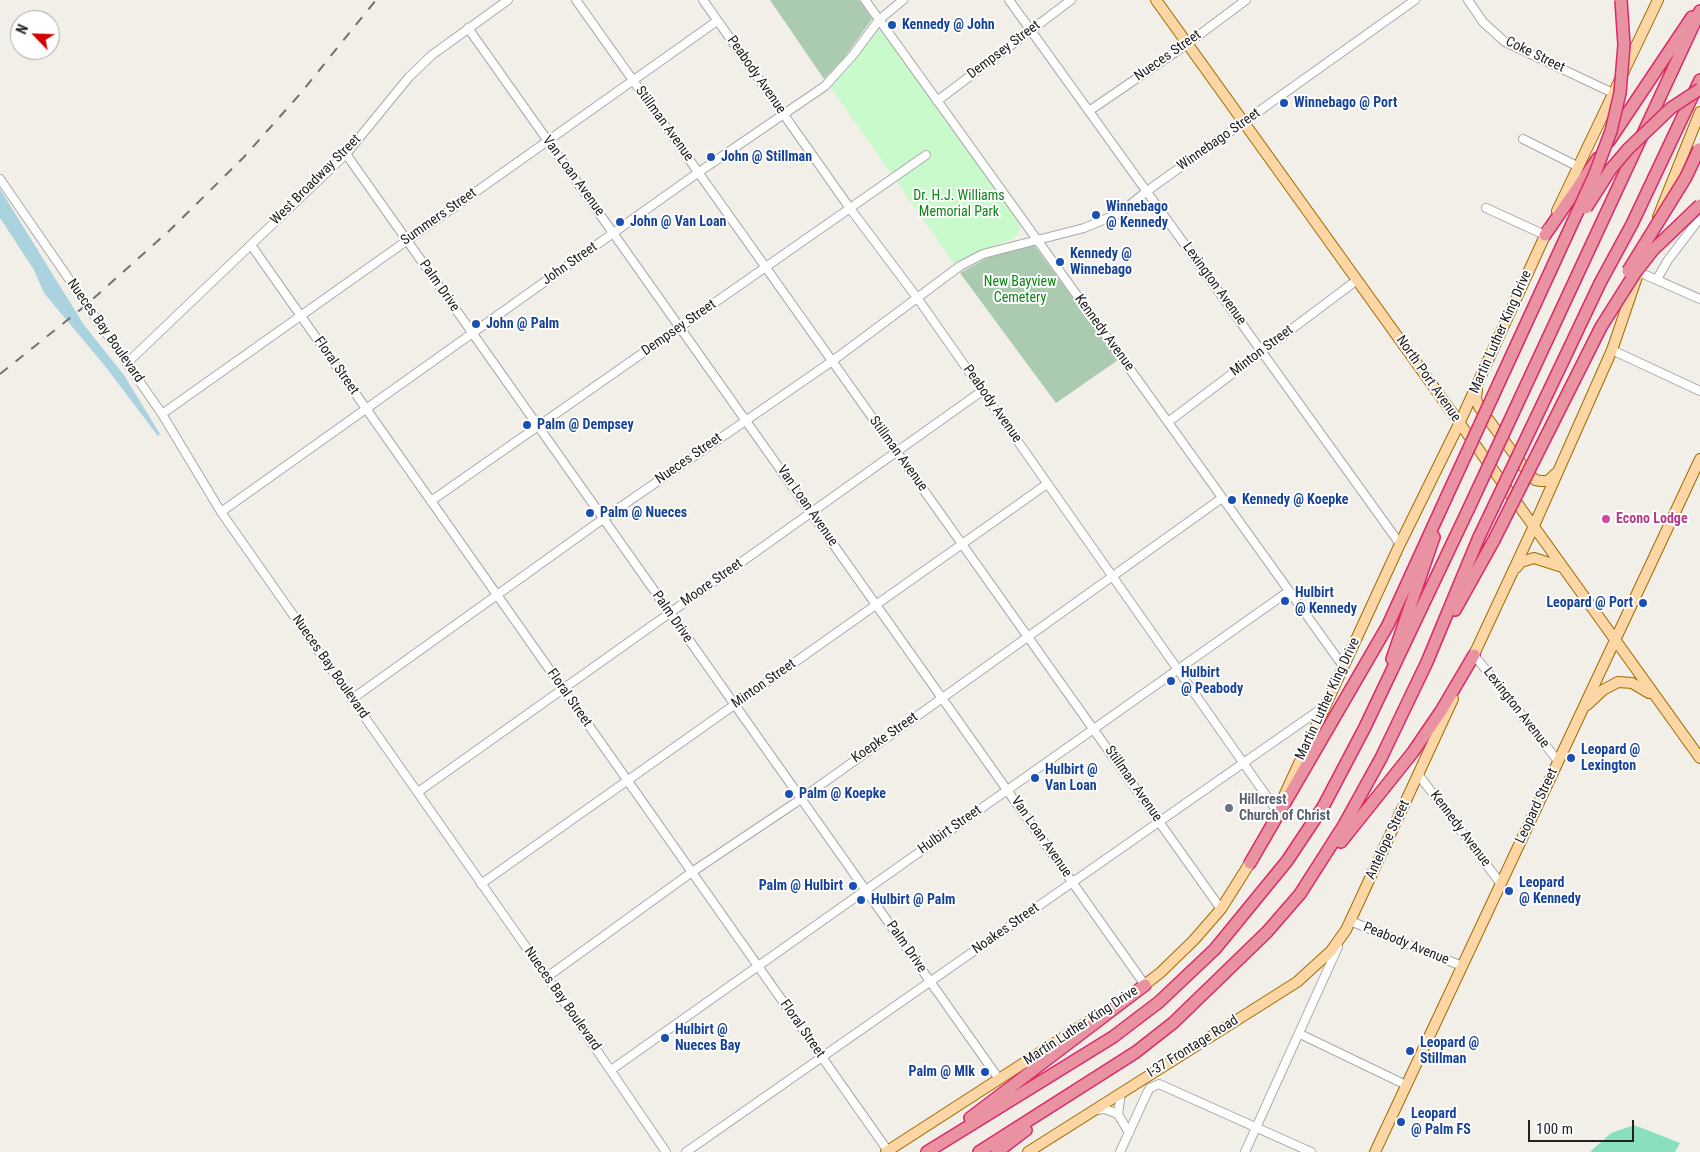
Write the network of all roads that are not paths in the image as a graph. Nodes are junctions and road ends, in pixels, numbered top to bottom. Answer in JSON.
{"nodes":[{"id":1,"x":508,"y":0,"type":"edge"},
{"id":2,"x":576,"y":0,"type":"edge"},
{"id":3,"x":703,"y":0,"type":"edge"},
{"id":4,"x":865,"y":0,"type":"edge"},
{"id":5,"x":903,"y":0,"type":"edge"},
{"id":6,"x":1010,"y":0,"type":"edge"},
{"id":7,"x":1072,"y":0,"type":"edge"},
{"id":8,"x":1156,"y":0,"type":"edge"},
{"id":9,"x":1246,"y":0,"type":"edge"},
{"id":10,"x":1415,"y":0,"type":"edge"},
{"id":11,"x":1468,"y":0,"type":"edge"},
{"id":12,"x":1621,"y":0,"type":"edge"},
{"id":13,"x":1658,"y":0,"type":"edge"},
{"id":14,"x":1700,"y":6,"type":"edge"},
{"id":15,"x":1700,"y":11,"type":"edge"},
{"id":16,"x":879,"y":20,"type":"junction"},
{"id":17,"x":717,"y":21,"type":"junction"},
{"id":18,"x":468,"y":28,"type":"junction"},
{"id":19,"x":1030,"y":29,"type":"junction"},
{"id":20,"x":1187,"y":44,"type":"junction"},
{"id":21,"x":1700,"y":80,"type":"edge"},
{"id":22,"x":633,"y":81,"type":"junction"},
{"id":23,"x":1700,"y":89,"type":"edge"},
{"id":24,"x":1615,"y":94,"type":"junction"},
{"id":25,"x":937,"y":101,"type":"junction"},
{"id":26,"x":1089,"y":111,"type":"junction"},
{"id":27,"x":1700,"y":112,"type":"edge"},
{"id":28,"x":784,"y":115,"type":"junction"},
{"id":29,"x":1244,"y":123,"type":"junction"},
{"id":30,"x":1523,"y":139,"type":"dead end"},
{"id":31,"x":547,"y":141,"type":"junction"},
{"id":32,"x":1700,"y":148,"type":"edge"},
{"id":33,"x":346,"y":154,"type":"junction"},
{"id":34,"x":926,"y":155,"type":"dead end"},
{"id":35,"x":1579,"y":167,"type":"junction"},
{"id":36,"x":699,"y":172,"type":"junction"},
{"id":37,"x":0,"y":179,"type":"edge"},
{"id":38,"x":1147,"y":191,"type":"junction"},
{"id":39,"x":1700,"y":205,"type":"edge"},
{"id":40,"x":849,"y":207,"type":"junction"},
{"id":41,"x":1486,"y":208,"type":"dead end"},
{"id":42,"x":1700,"y":219,"type":"edge"},
{"id":43,"x":615,"y":233,"type":"junction"},
{"id":44,"x":1545,"y":235,"type":"junction"},
{"id":45,"x":407,"y":241,"type":"junction"},
{"id":46,"x":1038,"y":241,"type":"junction"},
{"id":47,"x":251,"y":244,"type":"junction"},
{"id":48,"x":1553,"y":266,"type":"junction"},
{"id":49,"x":766,"y":267,"type":"junction"},
{"id":50,"x":1639,"y":272,"type":"junction"},
{"id":51,"x":1657,"y":279,"type":"junction"},
{"id":52,"x":1357,"y":280,"type":"junction"},
{"id":53,"x":918,"y":299,"type":"junction"},
{"id":54,"x":1700,"y":299,"type":"edge"},
{"id":55,"x":301,"y":316,"type":"junction"},
{"id":56,"x":681,"y":326,"type":"junction"},
{"id":57,"x":1602,"y":327,"type":"junction"},
{"id":58,"x":472,"y":333,"type":"junction"},
{"id":59,"x":1612,"y":350,"type":"junction"},
{"id":60,"x":1262,"y":351,"type":"junction"},
{"id":61,"x":831,"y":362,"type":"junction"},
{"id":62,"x":126,"y":363,"type":"junction"},
{"id":63,"x":1480,"y":376,"type":"junction"},
{"id":64,"x":982,"y":391,"type":"junction"},
{"id":65,"x":1700,"y":391,"type":"edge"},
{"id":66,"x":366,"y":409,"type":"junction"},
{"id":67,"x":162,"y":414,"type":"junction"},
{"id":68,"x":746,"y":419,"type":"junction"},
{"id":69,"x":1168,"y":422,"type":"junction"},
{"id":70,"x":1459,"y":424,"type":"junction"},
{"id":71,"x":538,"y":426,"type":"junction"},
{"id":72,"x":897,"y":451,"type":"junction"},
{"id":73,"x":1700,"y":459,"type":"edge"},
{"id":74,"x":1558,"y":470,"type":"junction"},
{"id":75,"x":1048,"y":484,"type":"junction"},
{"id":76,"x":1222,"y":498,"type":"junction"},
{"id":77,"x":1446,"y":498,"type":"junction"},
{"id":78,"x":431,"y":501,"type":"junction"},
{"id":79,"x":221,"y":512,"type":"junction"},
{"id":80,"x":812,"y":512,"type":"junction"},
{"id":81,"x":603,"y":519,"type":"junction"},
{"id":82,"x":1533,"y":528,"type":"junction"},
{"id":83,"x":963,"y":544,"type":"junction"},
{"id":84,"x":1400,"y":544,"type":"junction"},
{"id":85,"x":1560,"y":566,"type":"junction"},
{"id":86,"x":1513,"y":570,"type":"junction"},
{"id":87,"x":1112,"y":576,"type":"junction"},
{"id":88,"x":1289,"y":591,"type":"junction"},
{"id":89,"x":497,"y":595,"type":"junction"},
{"id":90,"x":877,"y":604,"type":"junction"},
{"id":91,"x":670,"y":613,"type":"junction"},
{"id":92,"x":1028,"y":637,"type":"junction"},
{"id":93,"x":1614,"y":640,"type":"junction"},
{"id":94,"x":1474,"y":655,"type":"junction"},
{"id":95,"x":1427,"y":662,"type":"junction"},
{"id":96,"x":1343,"y":666,"type":"junction"},
{"id":97,"x":1178,"y":670,"type":"junction"},
{"id":98,"x":563,"y":689,"type":"junction"},
{"id":99,"x":943,"y":698,"type":"junction"},
{"id":100,"x":352,"y":699,"type":"junction"},
{"id":101,"x":1377,"y":700,"type":"junction"},
{"id":102,"x":734,"y":705,"type":"junction"},
{"id":103,"x":1662,"y":705,"type":"junction"},
{"id":104,"x":1325,"y":706,"type":"junction"},
{"id":105,"x":1094,"y":729,"type":"junction"},
{"id":106,"x":1570,"y":734,"type":"junction"},
{"id":107,"x":1700,"y":758,"type":"edge"},
{"id":108,"x":1558,"y":761,"type":"junction"},
{"id":109,"x":1243,"y":763,"type":"junction"},
{"id":110,"x":1418,"y":774,"type":"junction"},
{"id":111,"x":628,"y":780,"type":"junction"},
{"id":112,"x":1008,"y":790,"type":"junction"},
{"id":113,"x":418,"y":792,"type":"junction"},
{"id":114,"x":800,"y":798,"type":"junction"},
{"id":115,"x":1276,"y":812,"type":"junction"},
{"id":116,"x":1159,"y":822,"type":"junction"},
{"id":117,"x":1250,"y":863,"type":"junction"},
{"id":118,"x":692,"y":872,"type":"junction"},
{"id":119,"x":1073,"y":882,"type":"junction"},
{"id":120,"x":481,"y":884,"type":"junction"},
{"id":121,"x":1501,"y":884,"type":"junction"},
{"id":122,"x":865,"y":890,"type":"junction"},
{"id":123,"x":1300,"y":894,"type":"junction"},
{"id":124,"x":1221,"y":909,"type":"junction"},
{"id":125,"x":1348,"y":925,"type":"junction"},
{"id":126,"x":758,"y":966,"type":"junction"},
{"id":127,"x":1462,"y":966,"type":"junction"},
{"id":128,"x":547,"y":977,"type":"junction"},
{"id":129,"x":930,"y":982,"type":"junction"},
{"id":130,"x":1145,"y":985,"type":"junction"},
{"id":131,"x":1300,"y":1034,"type":"junction"},
{"id":132,"x":822,"y":1057,"type":"junction"},
{"id":133,"x":611,"y":1070,"type":"junction"},
{"id":134,"x":1105,"y":1072,"type":"junction"},
{"id":135,"x":998,"y":1079,"type":"junction"},
{"id":136,"x":1406,"y":1085,"type":"junction"},
{"id":137,"x":1121,"y":1093,"type":"junction"},
{"id":138,"x":1094,"y":1110,"type":"junction"},
{"id":139,"x":1118,"y":1114,"type":"junction"},
{"id":140,"x":1256,"y":1127,"type":"junction"},
{"id":141,"x":1128,"y":1134,"type":"junction"},
{"id":142,"x":887,"y":1151,"type":"edge"},
{"id":143,"x":666,"y":1152,"type":"edge"},
{"id":144,"x":686,"y":1152,"type":"edge"},
{"id":145,"x":926,"y":1152,"type":"edge"},
{"id":146,"x":979,"y":1152,"type":"edge"},
{"id":147,"x":998,"y":1152,"type":"edge"},
{"id":148,"x":1028,"y":1152,"type":"edge"},
{"id":149,"x":1120,"y":1152,"type":"edge"},
{"id":150,"x":1245,"y":1152,"type":"edge"},
{"id":151,"x":1311,"y":1152,"type":"edge"},
{"id":152,"x":1375,"y":1152,"type":"edge"}],
"edges":[{"from":1,"to":18,"type":"street","name":"West Broadway Street"},
{"from":2,"to":22,"type":"street","name":"Stillman Avenue"},
{"from":3,"to":17,"type":"street","name":"Peabody Avenue"},
{"from":4,"to":16,"type":"street","name":"Kennedy Avenue"},
{"from":5,"to":16,"type":"street","name":"John Street"},
{"from":6,"to":19,"type":"street","name":"Lexington Avenue"},
{"from":7,"to":19,"type":"street","name":"Dempsey Street"},
{"from":8,"to":20,"type":"main road","name":"North Port Avenue"},
{"from":9,"to":20,"type":"street","name":"Nueces Street"},
{"from":10,"to":29,"type":"street","name":"Winnebago Street"},
{"from":11,"to":24,"type":"street","name":"Coke Street"},
{"from":12,"to":48,"type":"highway","bridge":true},
{"from":13,"to":24,"type":"main road","name":"Martin Luther King Drive"},
{"from":14,"to":44,"type":"highway"},
{"from":15,"to":101,"type":"highway","bridge":true},
{"from":16,"to":25,"type":"street","name":"Kennedy Avenue"},
{"from":16,"to":28,"type":"street","name":"John Street"},
{"from":17,"to":22,"type":"street","name":"Summers Street"},
{"from":17,"to":28,"type":"street","name":"Peabody Avenue"},
{"from":18,"to":31,"type":"street","name":"Van Loan Avenue"},
{"from":18,"to":33,"type":"street","name":"West Broadway Street"},
{"from":19,"to":25,"type":"street","name":"Dempsey Street"},
{"from":19,"to":26,"type":"street","name":"Lexington Avenue"},
{"from":20,"to":26,"type":"street","name":"Nueces Street"},
{"from":20,"to":29,"type":"main road","name":"North Port Avenue"},
{"from":21,"to":95,"type":"highway","bridge":true},
{"from":22,"to":31,"type":"street","name":"Summers Street"},
{"from":22,"to":36,"type":"street","name":"Stillman Avenue"},
{"from":23,"to":48,"type":"highway","bridge":true},
{"from":24,"to":35,"type":"main road","name":"Martin Luther King Drive"},
{"from":25,"to":46,"type":"street","name":"Kennedy Avenue"},
{"from":26,"to":38,"type":"street","name":"Lexington Avenue"},
{"from":27,"to":50,"type":"main road","name":"Antelope Street"},
{"from":28,"to":36,"type":"street","name":"John Street"},
{"from":28,"to":40,"type":"street","name":"Peabody Avenue"},
{"from":29,"to":38,"type":"street","name":"Winnebago Street"},
{"from":29,"to":52,"type":"main road","name":"North Port Avenue"},
{"from":30,"to":35,"type":"street"},
{"from":31,"to":43,"type":"street","name":"Van Loan Avenue"},
{"from":31,"to":45,"type":"street","name":"Summers Street"},
{"from":32,"to":57,"type":"highway","bridge":true},
{"from":33,"to":45,"type":"street","name":"Palm Drive"},
{"from":33,"to":47,"type":"street","name":"West Broadway Street"},
{"from":34,"to":40,"type":"street","name":"Dempsey Street"},
{"from":35,"to":44,"type":"main road","name":"Martin Luther King Drive"},
{"from":36,"to":43,"type":"street","name":"John Street"},
{"from":36,"to":49,"type":"street","name":"Stillman Avenue"},
{"from":37,"to":62,"type":"street","name":"Nueces Bay Boulevard"},
{"from":38,"to":46,"type":"street","name":"Winnebago Street"},
{"from":38,"to":60,"type":"street","name":"Lexington Avenue"},
{"from":39,"to":57,"type":"highway","bridge":true},
{"from":40,"to":49,"type":"street","name":"Dempsey Street"},
{"from":40,"to":53,"type":"street","name":"Peabody Avenue"},
{"from":41,"to":44,"type":"street"},
{"from":42,"to":51,"type":"street"},
{"from":43,"to":56,"type":"street","name":"Van Loan Avenue"},
{"from":43,"to":58,"type":"street","name":"John Street"},
{"from":44,"to":63,"type":"main road","name":"Martin Luther King Drive"},
{"from":45,"to":55,"type":"street","name":"Summers Street"},
{"from":45,"to":58,"type":"street","name":"Palm Drive"},
{"from":46,"to":53,"type":"street","name":"Nueces Street"},
{"from":46,"to":69,"type":"street","name":"Kennedy Avenue"},
{"from":47,"to":55,"type":"street","name":"Floral Street"},
{"from":47,"to":62,"type":"street","name":"West Broadway Street"},
{"from":48,"to":77,"type":"highway","bridge":true},
{"from":49,"to":56,"type":"street","name":"Dempsey Street"},
{"from":49,"to":61,"type":"street","name":"Stillman Avenue"},
{"from":50,"to":51,"type":"street"},
{"from":50,"to":59,"type":"main road","name":"Antelope Street"},
{"from":51,"to":54,"type":"street"},
{"from":52,"to":60,"type":"street","name":"Minton Street"},
{"from":52,"to":70,"type":"main road","name":"North Port Avenue"},
{"from":53,"to":61,"type":"street","name":"Nueces Street"},
{"from":53,"to":64,"type":"street","name":"Peabody Avenue"},
{"from":55,"to":66,"type":"street","name":"Floral Street"},
{"from":55,"to":67,"type":"street","name":"Summers Street"},
{"from":56,"to":68,"type":"street","name":"Van Loan Avenue"},
{"from":56,"to":71,"type":"street","name":"Dempsey Street"},
{"from":57,"to":95,"type":"highway","bridge":true},
{"from":58,"to":66,"type":"street","name":"John Street"},
{"from":58,"to":71,"type":"street","name":"Palm Drive"},
{"from":59,"to":65,"type":"street"},
{"from":59,"to":74,"type":"main road","name":"Antelope Street"},
{"from":60,"to":69,"type":"street","name":"Minton Street"},
{"from":60,"to":84,"type":"street","name":"Lexington Avenue"},
{"from":61,"to":68,"type":"street","name":"Nueces Street"},
{"from":61,"to":72,"type":"street","name":"Stillman Avenue"},
{"from":62,"to":67,"type":"street","name":"Nueces Bay Boulevard"},
{"from":63,"to":70,"type":"main road","name":"Martin Luther King Drive"},
{"from":63,"to":74,"type":"main road"},
{"from":64,"to":72,"type":"street","name":"Moore Street"},
{"from":64,"to":75,"type":"street","name":"Peabody Avenue"},
{"from":66,"to":78,"type":"street","name":"Floral Street"},
{"from":66,"to":79,"type":"street","name":"John Street"},
{"from":67,"to":79,"type":"street","name":"Nueces Bay Boulevard"},
{"from":68,"to":80,"type":"street","name":"Van Loan Avenue"},
{"from":68,"to":81,"type":"street","name":"Nueces Street"},
{"from":69,"to":76,"type":"street","name":"Kennedy Avenue"},
{"from":70,"to":82,"type":"main road","name":"North Port Avenue"},
{"from":70,"to":84,"type":"main road","name":"Martin Luther King Drive"},
{"from":71,"to":78,"type":"street","name":"Dempsey Street"},
{"from":71,"to":81,"type":"street","name":"Palm Drive"},
{"from":72,"to":80,"type":"street","name":"Moore Street"},
{"from":72,"to":83,"type":"street","name":"Stillman Avenue"},
{"from":73,"to":93,"type":"main road","name":"Leopard Street"},
{"from":74,"to":82,"type":"main road","name":"Antelope Street"},
{"from":75,"to":83,"type":"street","name":"Minton Street"},
{"from":75,"to":87,"type":"street","name":"Peabody Avenue"},
{"from":76,"to":87,"type":"street","name":"Koepke Street"},
{"from":76,"to":88,"type":"street","name":"Kennedy Avenue"},
{"from":77,"to":101,"type":"highway"},
{"from":77,"to":117,"type":"highway"},
{"from":78,"to":89,"type":"street","name":"Floral Street"},
{"from":79,"to":100,"type":"street","name":"Nueces Bay Boulevard"},
{"from":80,"to":90,"type":"street","name":"Van Loan Avenue"},
{"from":80,"to":91,"type":"street","name":"Moore Street"},
{"from":81,"to":89,"type":"street","name":"Nueces Street"},
{"from":81,"to":91,"type":"street","name":"Palm Drive"},
{"from":82,"to":85,"type":"main road","name":"North Port Avenue"},
{"from":82,"to":86,"type":"main road","name":"Antelope Street"},
{"from":83,"to":90,"type":"street","name":"Minton Street"},
{"from":83,"to":92,"type":"street","name":"Stillman Avenue"},
{"from":84,"to":96,"type":"main road","name":"Martin Luther King Drive"},
{"from":85,"to":86,"type":"main road"},
{"from":85,"to":93,"type":"main road","name":"North Port Avenue"},
{"from":86,"to":94,"type":"main road","name":"Antelope Street"},
{"from":87,"to":92,"type":"street","name":"Koepke Street"},
{"from":87,"to":97,"type":"street","name":"Peabody Avenue"},
{"from":88,"to":96,"type":"street","name":"Kennedy Avenue"},
{"from":88,"to":97,"type":"street","name":"Hulbirt Street"},
{"from":89,"to":98,"type":"street","name":"Floral Street"},
{"from":89,"to":100,"type":"street","name":"Nueces Street"},
{"from":90,"to":99,"type":"street","name":"Van Loan Avenue"},
{"from":90,"to":102,"type":"street","name":"Minton Street"},
{"from":91,"to":98,"type":"street","name":"Moore Street"},
{"from":91,"to":102,"type":"street","name":"Palm Drive"},
{"from":92,"to":99,"type":"street","name":"Koepke Street"},
{"from":92,"to":105,"type":"street","name":"Stillman Avenue"},
{"from":93,"to":103,"type":"main road","name":"North Port Avenue"},
{"from":93,"to":106,"type":"main road","name":"Leopard Street"},
{"from":94,"to":108,"type":"street","name":"Lexington Avenue"},
{"from":94,"to":110,"type":"main road","name":"Antelope Street"},
{"from":94,"to":123,"type":"highway"},
{"from":95,"to":123,"type":"highway"},
{"from":96,"to":104,"type":"main road","name":"Martin Luther King Drive"},
{"from":97,"to":105,"type":"street","name":"Hulbirt Street"},
{"from":97,"to":109,"type":"street","name":"Peabody Avenue"},
{"from":98,"to":111,"type":"street","name":"Floral Street"},
{"from":98,"to":113,"type":"street","name":"Moore Street"},
{"from":99,"to":112,"type":"street","name":"Van Loan Avenue"},
{"from":99,"to":114,"type":"street","name":"Koepke Street"},
{"from":100,"to":113,"type":"street","name":"Nueces Bay Boulevard"},
{"from":101,"to":145,"type":"highway"},
{"from":102,"to":111,"type":"street","name":"Minton Street"},
{"from":102,"to":114,"type":"street","name":"Palm Drive"},
{"from":103,"to":106,"type":"main road"},
{"from":103,"to":107,"type":"main road","name":"North Port Avenue"},
{"from":104,"to":109,"type":"street","name":"Noakes Street"},
{"from":104,"to":115,"type":"main road","name":"Martin Luther King Drive"},
{"from":105,"to":112,"type":"street","name":"Hulbirt Street"},
{"from":105,"to":116,"type":"street","name":"Stillman Avenue"},
{"from":106,"to":108,"type":"main road","name":"Leopard Street"},
{"from":108,"to":121,"type":"main road","name":"Leopard Street"},
{"from":109,"to":115,"type":"street","name":"Peabody Avenue"},
{"from":109,"to":116,"type":"street","name":"Noakes Street"},
{"from":110,"to":121,"type":"street","name":"Kennedy Avenue"},
{"from":110,"to":125,"type":"main road","name":"Antelope Street"},
{"from":111,"to":118,"type":"street","name":"Floral Street"},
{"from":111,"to":120,"type":"street","name":"Minton Street"},
{"from":112,"to":119,"type":"street","name":"Van Loan Avenue"},
{"from":112,"to":122,"type":"street","name":"Hulbirt Street"},
{"from":113,"to":120,"type":"street","name":"Nueces Bay Boulevard"},
{"from":114,"to":118,"type":"street","name":"Koepke Street"},
{"from":114,"to":122,"type":"street","name":"Palm Drive"},
{"from":115,"to":117,"type":"main road","name":"Martin Luther King Drive"},
{"from":116,"to":119,"type":"street","name":"Noakes Street"},
{"from":116,"to":124,"type":"street","name":"Stillman Avenue"},
{"from":117,"to":124,"type":"main road","name":"Martin Luther King Drive"},
{"from":118,"to":126,"type":"street","name":"Floral Street"},
{"from":118,"to":128,"type":"street","name":"Koepke Street"},
{"from":119,"to":129,"type":"street","name":"Noakes Street"},
{"from":119,"to":130,"type":"street","name":"Van Loan Avenue"},
{"from":120,"to":128,"type":"street","name":"Nueces Bay Boulevard"},
{"from":121,"to":127,"type":"main road","name":"Leopard Street"},
{"from":122,"to":126,"type":"street","name":"Hulbirt Street"},
{"from":122,"to":129,"type":"street","name":"Palm Drive"},
{"from":123,"to":134,"type":"highway"},
{"from":124,"to":130,"type":"main road","name":"Martin Luther King Drive"},
{"from":125,"to":127,"type":"street","name":"Peabody Avenue"},
{"from":125,"to":131,"type":"street","name":"Antelope Street"},
{"from":125,"to":137,"type":"main road","name":"I-37 Frontage Road"},
{"from":126,"to":132,"type":"street","name":"Floral Street"},
{"from":126,"to":133,"type":"street","name":"Hulbirt Street"},
{"from":127,"to":136,"type":"main road","name":"Leopard Street"},
{"from":128,"to":133,"type":"street","name":"Nueces Bay Boulevard"},
{"from":129,"to":132,"type":"street","name":"Noakes Street"},
{"from":129,"to":135,"type":"street","name":"Palm Drive"},
{"from":130,"to":135,"type":"main road","name":"Martin Luther King Drive"},
{"from":130,"to":145,"type":"highway"},
{"from":131,"to":136,"type":"street"},
{"from":131,"to":140,"type":"street","name":"Antelope Street"},
{"from":132,"to":142,"type":"street","name":"Floral Street"},
{"from":132,"to":144,"type":"street","name":"Noakes Street"},
{"from":133,"to":143,"type":"street","name":"Nueces Bay Boulevard"},
{"from":134,"to":146,"type":"highway"},
{"from":134,"to":147,"type":"highway"},
{"from":135,"to":142,"type":"main road","name":"Martin Luther King Drive"},
{"from":136,"to":152,"type":"main road","name":"Leopard Street"},
{"from":137,"to":138,"type":"main road","name":"I-37 Frontage Road"},
{"from":137,"to":139,"type":"street"},
{"from":138,"to":139,"type":"street"},
{"from":138,"to":148,"type":"main road","name":"I-37 Frontage Road"},
{"from":139,"to":141,"type":"street"},
{"from":140,"to":141,"type":"street"},
{"from":140,"to":150,"type":"street","name":"Antelope Street"},
{"from":140,"to":151,"type":"street"},
{"from":141,"to":149,"type":"street"}]}
